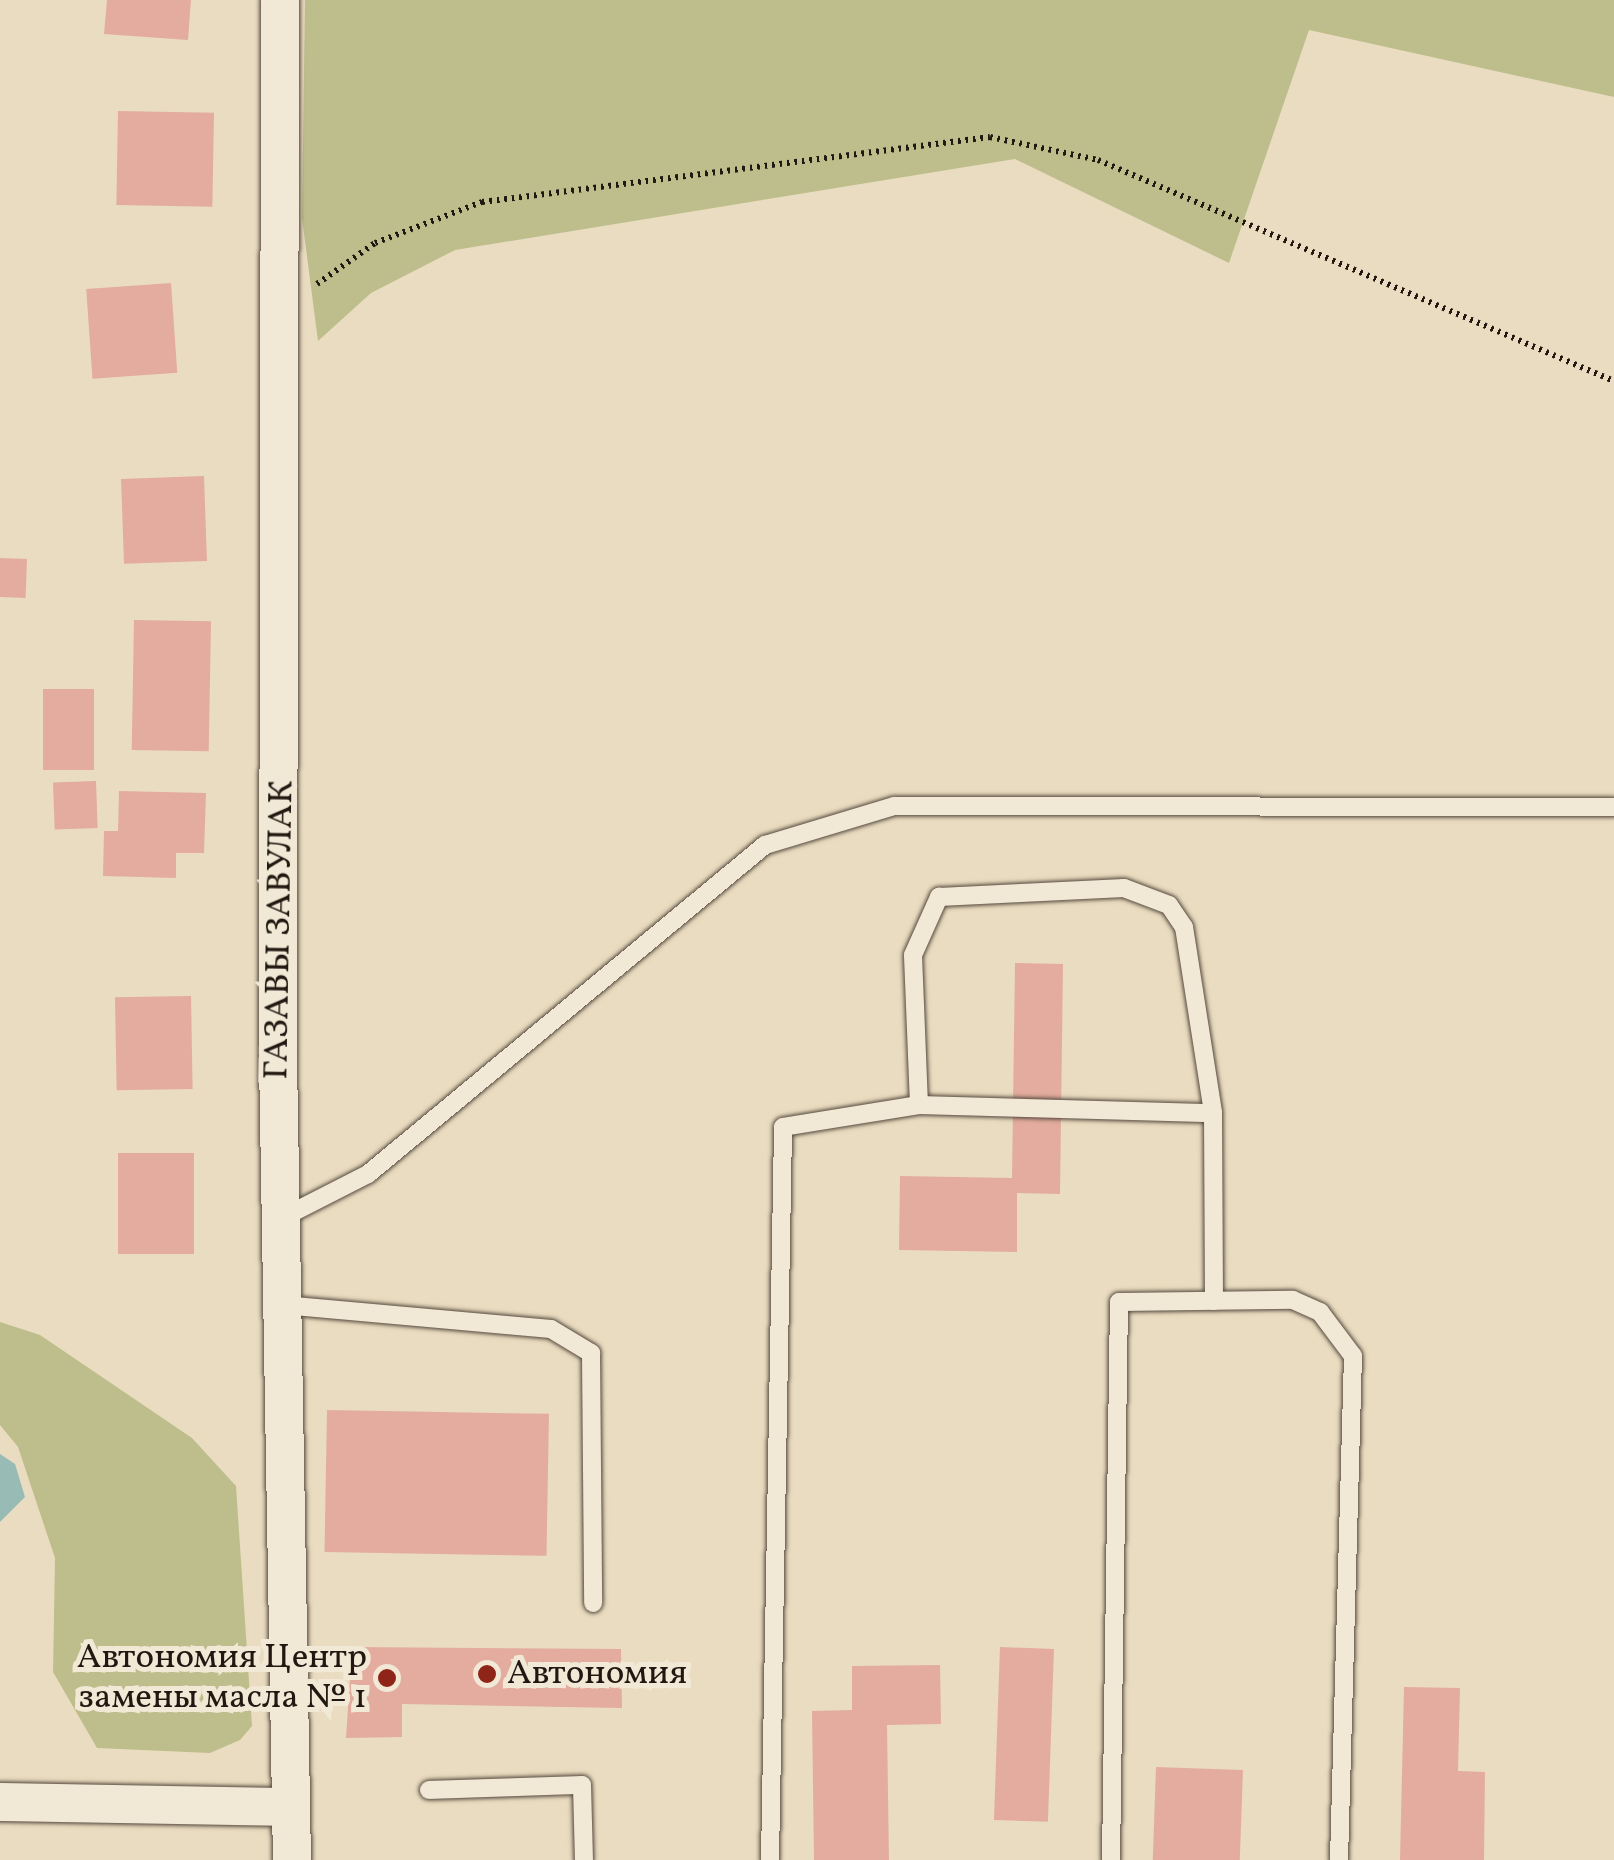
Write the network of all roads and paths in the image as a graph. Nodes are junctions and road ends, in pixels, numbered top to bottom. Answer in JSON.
{"nodes":[{"id":1,"x":280,"y":0,"type":"edge"},
{"id":2,"x":279,"y":310,"type":"junction"},
{"id":3,"x":1614,"y":381,"type":"edge"},
{"id":4,"x":1614,"y":807,"type":"edge"},
{"id":5,"x":919,"y":1105,"type":"junction"},
{"id":6,"x":1213,"y":1114,"type":"junction"},
{"id":7,"x":282,"y":1218,"type":"junction"},
{"id":8,"x":1214,"y":1301,"type":"junction"},
{"id":9,"x":284,"y":1305,"type":"junction"},
{"id":10,"x":593,"y":1603,"type":"dead end"},
{"id":11,"x":429,"y":1790,"type":"dead end"},
{"id":12,"x":0,"y":1802,"type":"edge"},
{"id":13,"x":290,"y":1807,"type":"junction"},
{"id":14,"x":292,"y":1860,"type":"edge"},
{"id":15,"x":584,"y":1860,"type":"edge"},
{"id":16,"x":770,"y":1860,"type":"edge"},
{"id":17,"x":1112,"y":1860,"type":"edge"},
{"id":18,"x":1339,"y":1860,"type":"edge"}],
"edges":[{"from":1,"to":2,"type":"street","name":"ГАЗАВЫ ЗАВУЛАК"},
{"from":2,"to":3,"type":"path"},
{"from":2,"to":7,"type":"street","name":"ГАЗАВЫ ЗАВУЛАК"},
{"from":4,"to":7,"type":"lane"},
{"from":5,"to":6,"type":"lane"},
{"from":5,"to":6,"type":"lane"},
{"from":5,"to":16,"type":"lane"},
{"from":6,"to":8,"type":"lane"},
{"from":7,"to":9,"type":"street","name":"ГАЗАВЫ ЗАВУЛАК"},
{"from":8,"to":17,"type":"lane"},
{"from":8,"to":18,"type":"lane"},
{"from":9,"to":10,"type":"lane"},
{"from":9,"to":13,"type":"street","name":"ГАЗАВЫ ЗАВУЛАК"},
{"from":11,"to":15,"type":"lane"},
{"from":12,"to":13,"type":"street"},
{"from":13,"to":14,"type":"street","name":"ГАЗАВЫ ЗАВУЛАК"}]}
